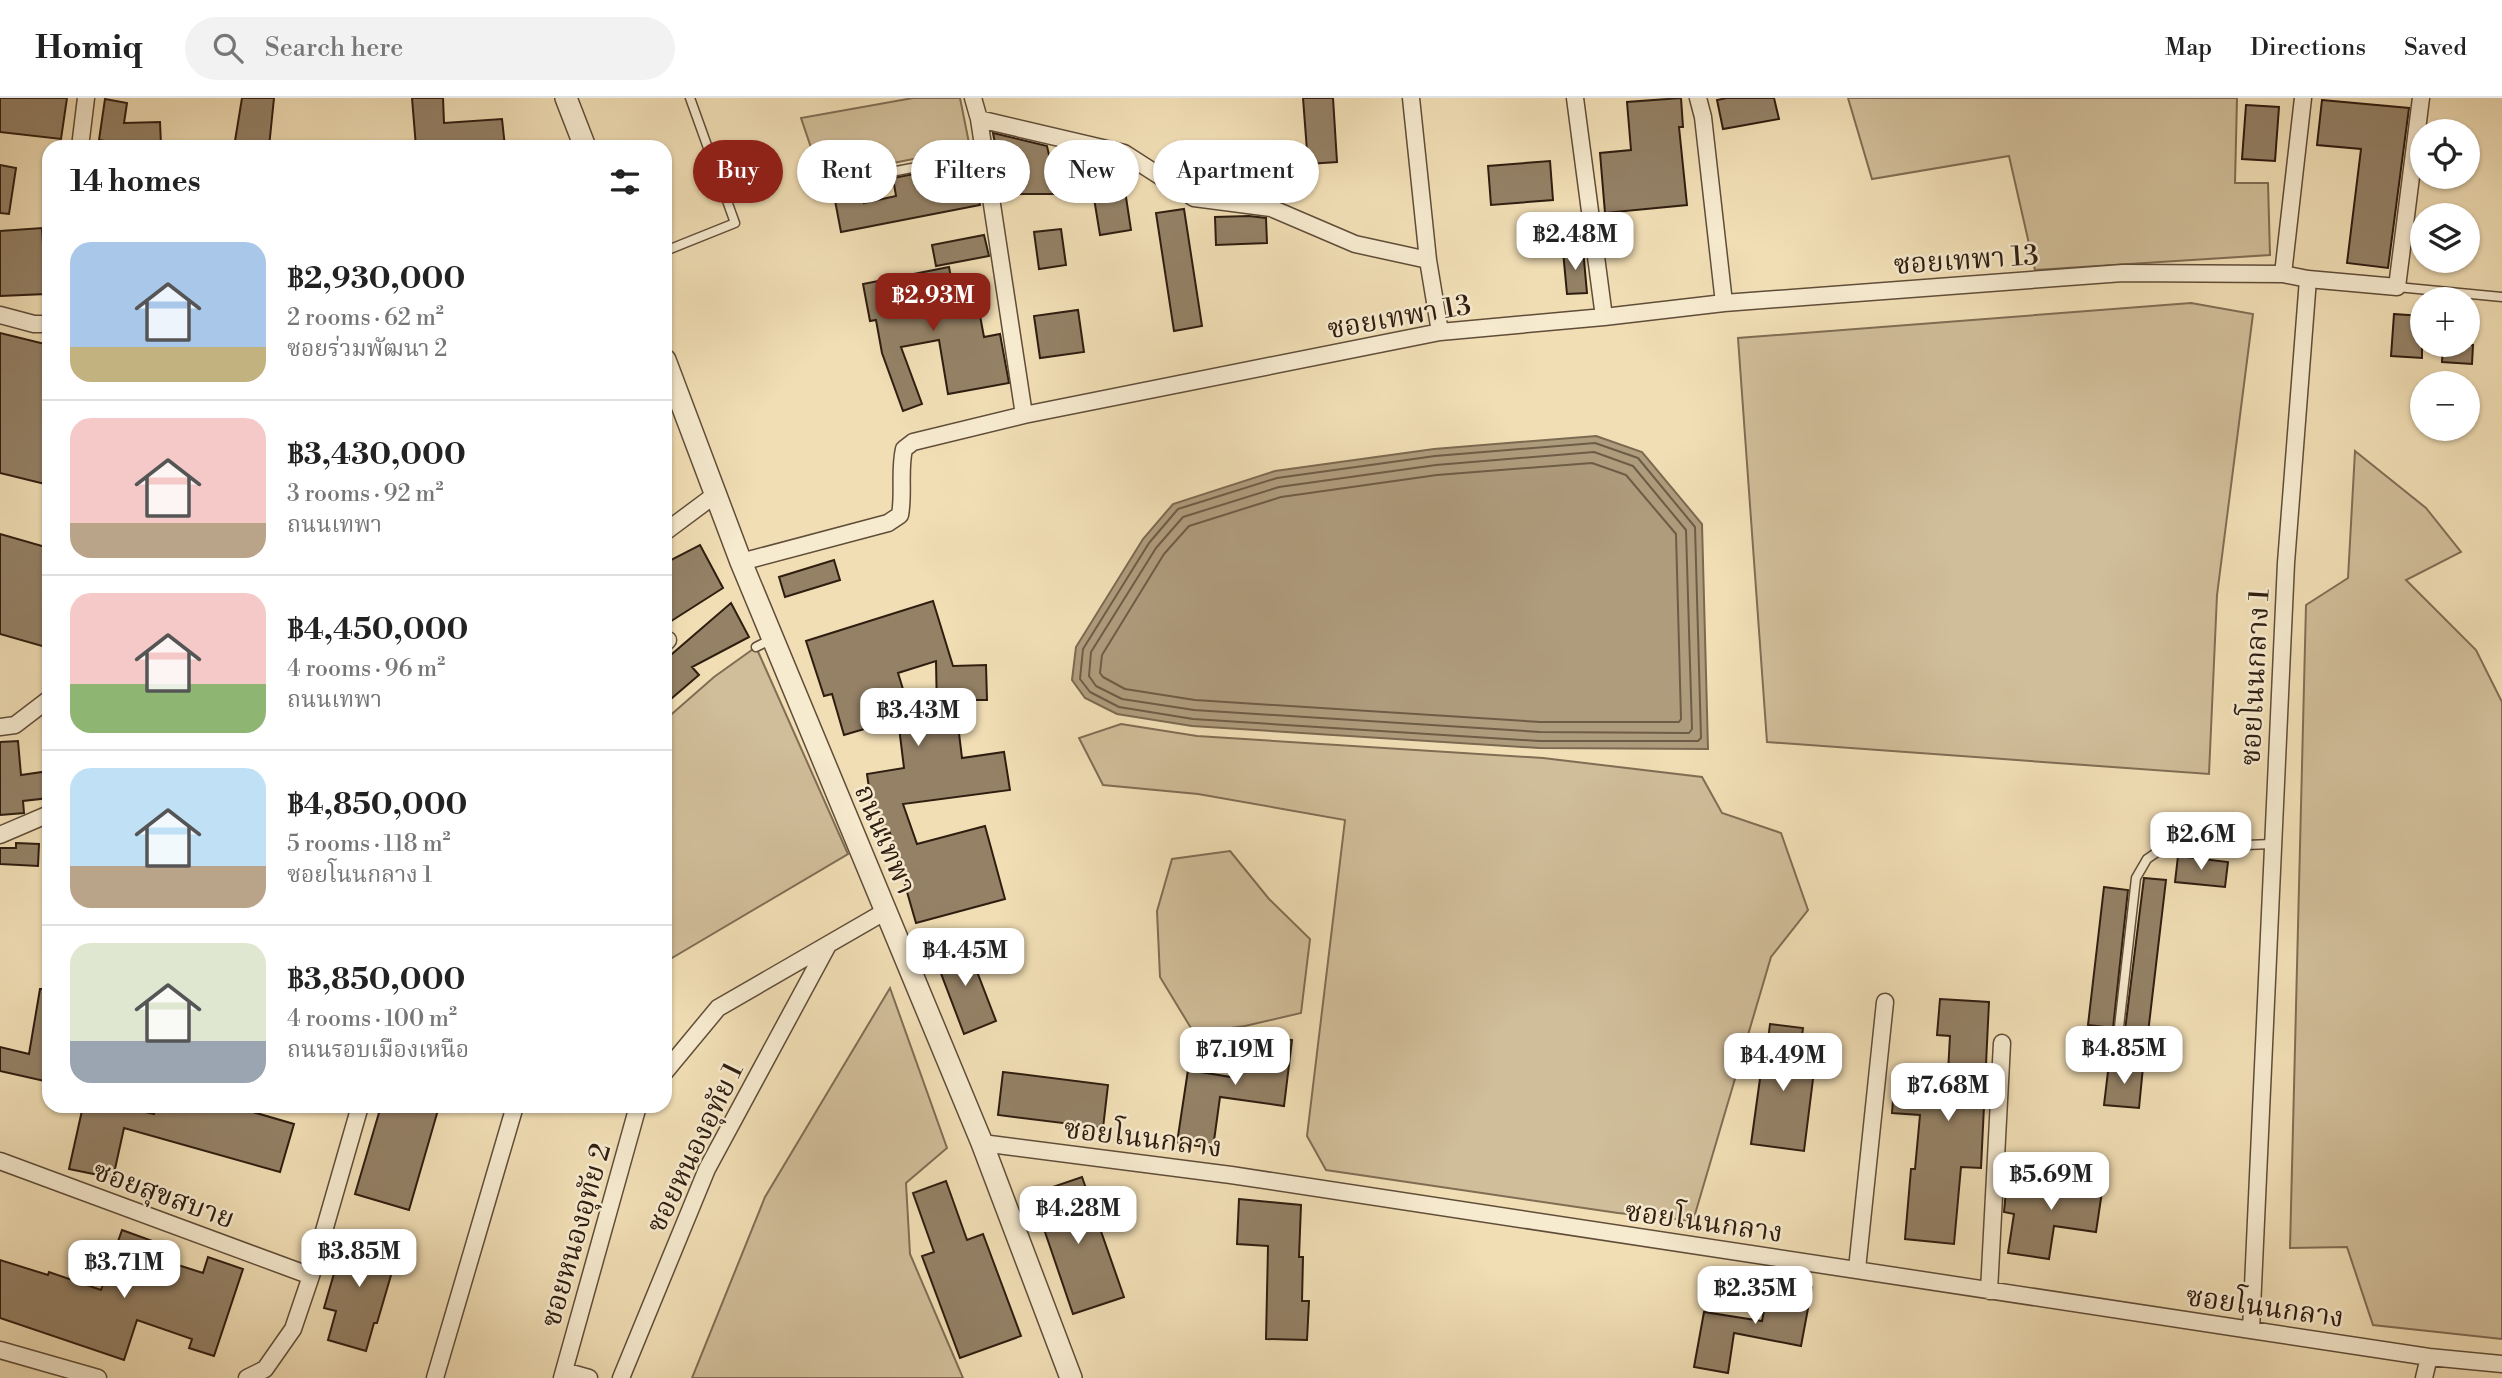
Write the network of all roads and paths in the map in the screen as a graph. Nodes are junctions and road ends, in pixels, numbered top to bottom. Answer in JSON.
{"nodes":[{"id":1,"x":86,"y":98,"type":"edge"},
{"id":2,"x":566,"y":98,"type":"edge"},
{"id":3,"x":690,"y":98,"type":"edge"},
{"id":4,"x":973,"y":98,"type":"edge"},
{"id":5,"x":1411,"y":98,"type":"edge"},
{"id":6,"x":1575,"y":98,"type":"edge"},
{"id":7,"x":1698,"y":98,"type":"edge"},
{"id":8,"x":2303,"y":98,"type":"edge"},
{"id":9,"x":2421,"y":98,"type":"edge"},
{"id":10,"x":979,"y":119,"type":"junction"},
{"id":11,"x":81,"y":140,"type":"edge"},
{"id":12,"x":582,"y":140,"type":"edge"},
{"id":13,"x":982,"y":140,"type":"edge"},
{"id":14,"x":992,"y":203,"type":"edge"},
{"id":15,"x":672,"y":248,"type":"edge"},
{"id":16,"x":1428,"y":260,"type":"junction"},
{"id":17,"x":2283,"y":274,"type":"junction"},
{"id":18,"x":2308,"y":279,"type":"junction"},
{"id":19,"x":2397,"y":287,"type":"junction"},
{"id":20,"x":2502,"y":297,"type":"edge"},
{"id":21,"x":1724,"y":303,"type":"junction"},
{"id":22,"x":0,"y":316,"type":"edge"},
{"id":23,"x":1604,"y":317,"type":"junction"},
{"id":24,"x":42,"y":324,"type":"edge"},
{"id":25,"x":1440,"y":332,"type":"junction"},
{"id":26,"x":672,"y":378,"type":"edge"},
{"id":27,"x":1024,"y":415,"type":"junction"},
{"id":28,"x":716,"y":494,"type":"junction"},
{"id":29,"x":672,"y":527,"type":"edge"},
{"id":30,"x":741,"y":562,"type":"junction"},
{"id":31,"x":42,"y":704,"type":"edge"},
{"id":32,"x":0,"y":727,"type":"edge"},
{"id":33,"x":42,"y":817,"type":"edge"},
{"id":34,"x":0,"y":835,"type":"edge"},
{"id":35,"x":2273,"y":844,"type":"junction"},
{"id":36,"x":886,"y":911,"type":"junction"},
{"id":37,"x":828,"y":945,"type":"junction"},
{"id":38,"x":1885,"y":1002,"type":"dead end"},
{"id":39,"x":2119,"y":1027,"type":"dead end"},
{"id":40,"x":2002,"y":1043,"type":"dead end"},
{"id":41,"x":672,"y":1064,"type":"edge"},
{"id":42,"x":358,"y":1113,"type":"edge"},
{"id":43,"x":513,"y":1113,"type":"edge"},
{"id":44,"x":636,"y":1113,"type":"edge"},
{"id":45,"x":982,"y":1143,"type":"junction"},
{"id":46,"x":0,"y":1161,"type":"edge"},
{"id":47,"x":1857,"y":1269,"type":"junction"},
{"id":48,"x":311,"y":1276,"type":"junction"},
{"id":49,"x":1990,"y":1291,"type":"junction"},
{"id":50,"x":2251,"y":1331,"type":"junction"},
{"id":51,"x":0,"y":1350,"type":"edge"},
{"id":52,"x":2429,"y":1357,"type":"junction"},
{"id":53,"x":2502,"y":1364,"type":"edge"},
{"id":54,"x":563,"y":1374,"type":"edge"},
{"id":55,"x":98,"y":1378,"type":"edge"},
{"id":56,"x":247,"y":1378,"type":"edge"},
{"id":57,"x":435,"y":1378,"type":"edge"},
{"id":58,"x":589,"y":1378,"type":"edge"},
{"id":59,"x":621,"y":1378,"type":"edge"},
{"id":60,"x":1071,"y":1378,"type":"edge"},
{"id":61,"x":2424,"y":1378,"type":"edge"}],
"edges":[{"from":1,"to":11,"type":"street"},
{"from":2,"to":12,"type":"street"},
{"from":3,"to":15,"type":"lane"},
{"from":4,"to":10,"type":"street"},
{"from":5,"to":16,"type":"street"},
{"from":6,"to":23,"type":"street"},
{"from":7,"to":21,"type":"street"},
{"from":8,"to":17,"type":"street"},
{"from":9,"to":19,"type":"street"},
{"from":10,"to":13,"type":"street"},
{"from":10,"to":16,"type":"street"},
{"from":14,"to":27,"type":"street"},
{"from":16,"to":25,"type":"street"},
{"from":17,"to":18,"type":"street","name":"ซอยเทพา 13"},
{"from":17,"to":21,"type":"street","name":"ซอยเทพา 13"},
{"from":18,"to":19,"type":"street","name":"ซอยเทพา 13"},
{"from":18,"to":35,"type":"street","name":"ซอยโนนกลาง 1"},
{"from":19,"to":20,"type":"lane"},
{"from":21,"to":23,"type":"street","name":"ซอยเทพา 13"},
{"from":22,"to":24,"type":"street"},
{"from":23,"to":25,"type":"street","name":"ซอยเทพา 13"},
{"from":25,"to":27,"type":"street","name":"ซอยเทพา 13"},
{"from":26,"to":28,"type":"street","name":"ถนนเทพา"},
{"from":27,"to":30,"type":"street","name":"ซอยเทพา 13"},
{"from":28,"to":29,"type":"street"},
{"from":28,"to":30,"type":"street","name":"ถนนเทพา"},
{"from":30,"to":36,"type":"street","name":"ถนนเทพา"},
{"from":31,"to":32,"type":"street"},
{"from":33,"to":34,"type":"street"},
{"from":35,"to":39,"type":"lane"},
{"from":35,"to":50,"type":"street","name":"ซอยโนนกลาง 1"},
{"from":36,"to":37,"type":"street"},
{"from":36,"to":45,"type":"street","name":"ถนนเทพา"},
{"from":37,"to":41,"type":"street"},
{"from":37,"to":59,"type":"street","name":"ซอยหนองอุทัย 1"},
{"from":38,"to":47,"type":"street"},
{"from":40,"to":49,"type":"street"},
{"from":42,"to":48,"type":"street"},
{"from":43,"to":57,"type":"street"},
{"from":44,"to":54,"type":"street","name":"ซอยหนองอุทัย 2"},
{"from":45,"to":47,"type":"street","name":"ซอยโนนกลาง"},
{"from":45,"to":60,"type":"street","name":"ถนนเทพา"},
{"from":46,"to":48,"type":"street","name":"ซอยสุขสบาย"},
{"from":47,"to":49,"type":"street","name":"ซอยโนนกลาง"},
{"from":48,"to":56,"type":"street"},
{"from":49,"to":50,"type":"street","name":"ซอยโนนกลาง"},
{"from":50,"to":52,"type":"street","name":"ซอยโนนกลาง"},
{"from":51,"to":55,"type":"street"},
{"from":52,"to":53,"type":"street","name":"ซอยโนนกลาง"},
{"from":52,"to":61,"type":"street"},
{"from":54,"to":58,"type":"street"}]}
